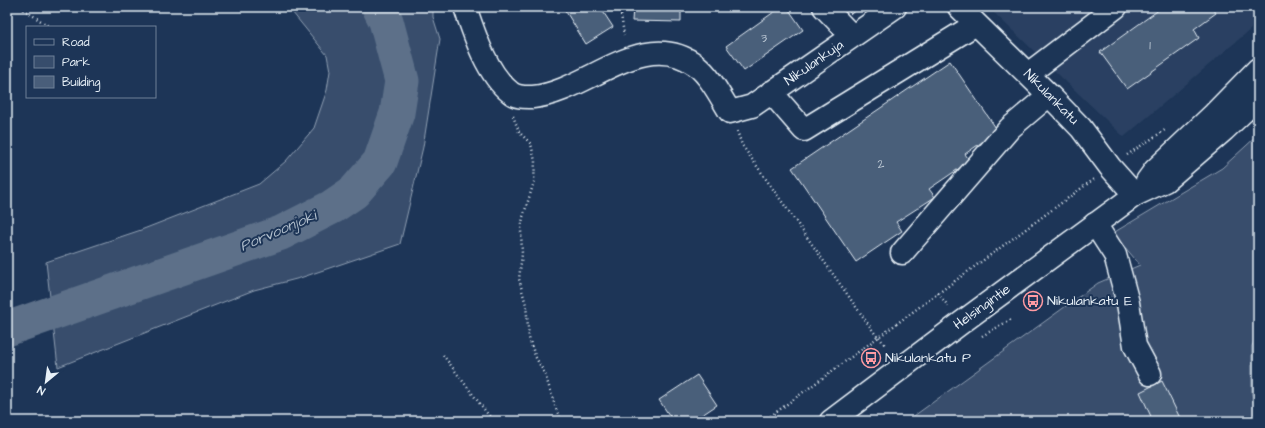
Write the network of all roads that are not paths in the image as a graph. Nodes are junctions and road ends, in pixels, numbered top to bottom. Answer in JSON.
{"nodes":[{"id":1,"x":465,"y":7,"type":"edge"},
{"id":2,"x":824,"y":7,"type":"edge"},
{"id":3,"x":895,"y":7,"type":"edge"},
{"id":4,"x":959,"y":7,"type":"edge"},
{"id":5,"x":1116,"y":7,"type":"edge"},
{"id":6,"x":976,"y":24,"type":"junction"},
{"id":7,"x":852,"y":36,"type":"junction"},
{"id":8,"x":1258,"y":68,"type":"edge"},
{"id":9,"x":1028,"y":74,"type":"junction"},
{"id":10,"x":771,"y":92,"type":"junction"},
{"id":11,"x":1049,"y":95,"type":"junction"},
{"id":12,"x":1258,"y":98,"type":"edge"},
{"id":13,"x":1135,"y":195,"type":"junction"},
{"id":14,"x":1095,"y":224,"type":"junction"},
{"id":15,"x":902,"y":253,"type":"dead end"},
{"id":16,"x":1150,"y":374,"type":"dead end"},
{"id":17,"x":831,"y":421,"type":"edge"}],
"edges":[{"from":1,"to":10,"type":"main road","name":"Nikulankuja"},
{"from":2,"to":7,"type":"main road"},
{"from":3,"to":7,"type":"main road","name":"Nikulankuja"},
{"from":4,"to":6,"type":"main road","name":"Nikulankatu"},
{"from":5,"to":9,"type":"main road"},
{"from":6,"to":9,"type":"main road","name":"Nikulankatu"},
{"from":6,"to":10,"type":"main road"},
{"from":7,"to":10,"type":"main road","name":"Nikulankuja"},
{"from":8,"to":13,"type":"main road","name":"Helsingintie"},
{"from":9,"to":11,"type":"main road","name":"Nikulankatu"},
{"from":11,"to":13,"type":"main road","name":"Nikulankatu"},
{"from":11,"to":15,"type":"main road"},
{"from":12,"to":13,"type":"main road","name":"Helsingintie"},
{"from":13,"to":14,"type":"main road","name":"Helsingintie"},
{"from":14,"to":16,"type":"main road"},
{"from":14,"to":17,"type":"main road","name":"Helsingintie"}]}
